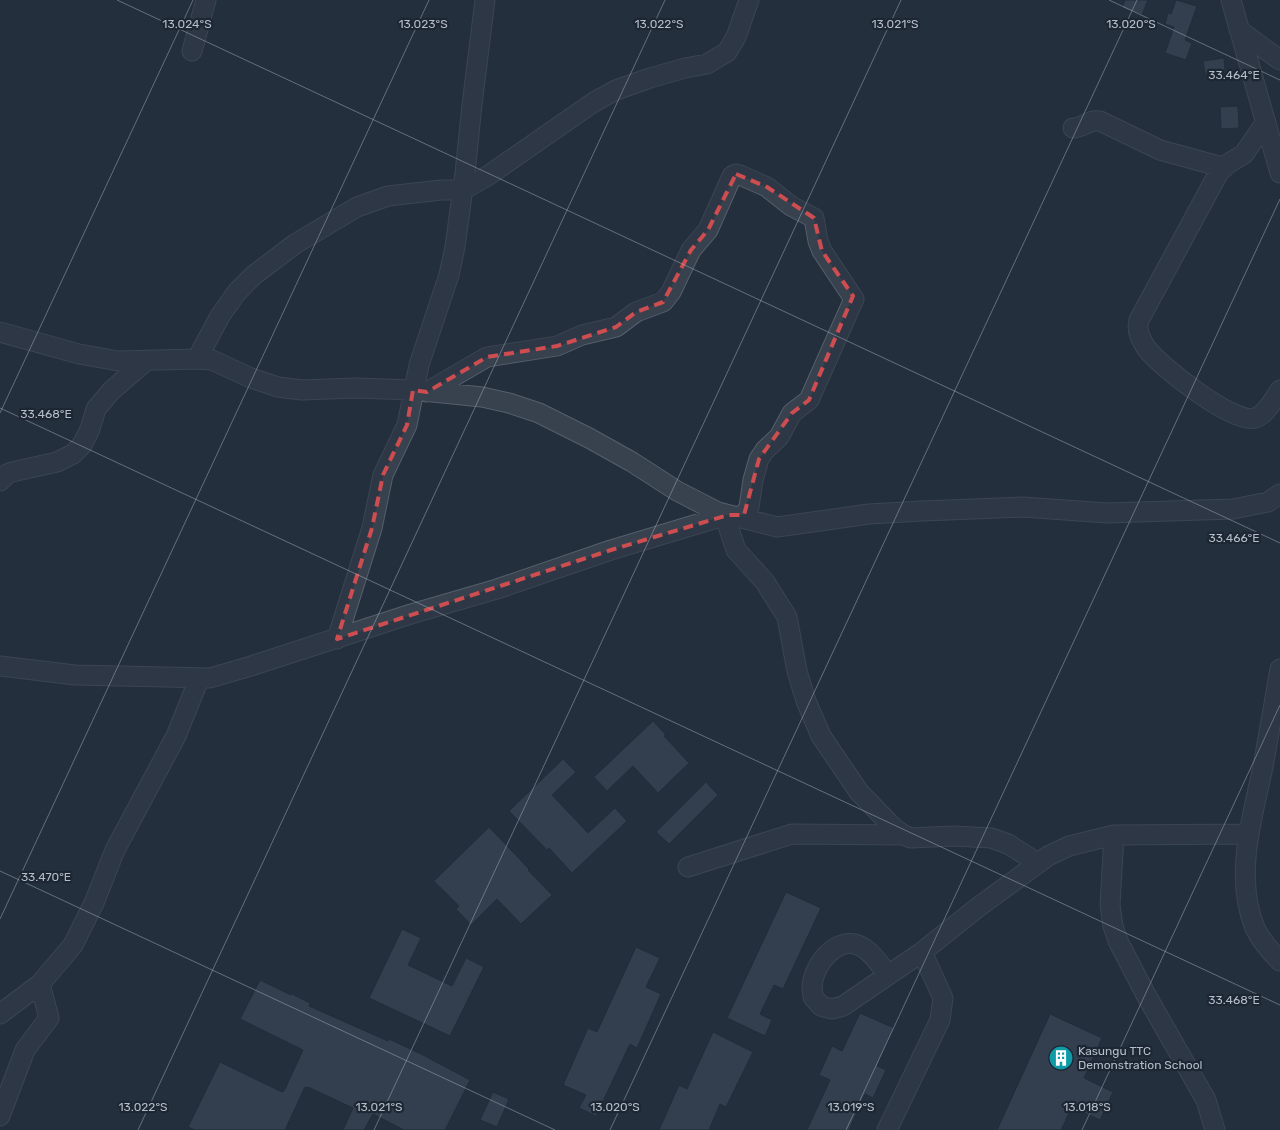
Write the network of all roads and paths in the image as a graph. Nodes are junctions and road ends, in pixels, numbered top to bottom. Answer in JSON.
{"nodes":[{"id":1,"x":206,"y":0,"type":"edge"},
{"id":2,"x":485,"y":0,"type":"edge"},
{"id":3,"x":749,"y":0,"type":"edge"},
{"id":4,"x":1231,"y":0,"type":"edge"},
{"id":5,"x":1240,"y":30,"type":"junction"},
{"id":6,"x":192,"y":51,"type":"dead end"},
{"id":7,"x":1280,"y":60,"type":"edge"},
{"id":8,"x":1266,"y":122,"type":"junction"},
{"id":9,"x":1073,"y":128,"type":"dead end"},
{"id":10,"x":1222,"y":167,"type":"junction"},
{"id":11,"x":1280,"y":173,"type":"edge"},
{"id":12,"x":463,"y":190,"type":"junction"},
{"id":13,"x":0,"y":332,"type":"edge"},
{"id":14,"x":197,"y":359,"type":"junction"},
{"id":15,"x":147,"y":360,"type":"junction"},
{"id":16,"x":1280,"y":390,"type":"edge"},
{"id":17,"x":420,"y":391,"type":"junction"},
{"id":18,"x":0,"y":481,"type":"edge"},
{"id":19,"x":1280,"y":494,"type":"edge"},
{"id":20,"x":729,"y":516,"type":"junction"},
{"id":21,"x":336,"y":638,"type":"junction"},
{"id":22,"x":0,"y":666,"type":"edge"},
{"id":23,"x":1280,"y":669,"type":"edge"},
{"id":24,"x":199,"y":679,"type":"junction"},
{"id":25,"x":1272,"y":759,"type":"edge"},
{"id":26,"x":1248,"y":834,"type":"junction"},
{"id":27,"x":904,"y":835,"type":"junction"},
{"id":28,"x":1114,"y":835,"type":"junction"},
{"id":29,"x":1038,"y":863,"type":"junction"},
{"id":30,"x":688,"y":867,"type":"dead end"},
{"id":31,"x":922,"y":952,"type":"junction"},
{"id":32,"x":1280,"y":961,"type":"edge"},
{"id":33,"x":888,"y":975,"type":"dead end"},
{"id":34,"x":40,"y":984,"type":"junction"},
{"id":35,"x":0,"y":1014,"type":"edge"},
{"id":36,"x":0,"y":1116,"type":"edge"},
{"id":37,"x":887,"y":1130,"type":"edge"},
{"id":38,"x":1214,"y":1130,"type":"edge"}],
"edges":[{"from":1,"to":6,"type":"street"},
{"from":2,"to":12,"type":"street"},
{"from":3,"to":12,"type":"street"},
{"from":4,"to":5,"type":"street"},
{"from":5,"to":7,"type":"street"},
{"from":5,"to":8,"type":"street"},
{"from":8,"to":10,"type":"street"},
{"from":8,"to":11,"type":"street"},
{"from":9,"to":10,"type":"street"},
{"from":10,"to":16,"type":"street"},
{"from":12,"to":14,"type":"street"},
{"from":12,"to":17,"type":"street"},
{"from":13,"to":15,"type":"street"},
{"from":14,"to":15,"type":"street"},
{"from":14,"to":17,"type":"street"},
{"from":15,"to":18,"type":"street"},
{"from":17,"to":20,"type":"street"},
{"from":17,"to":20,"type":"street"},
{"from":17,"to":21,"type":"street"},
{"from":19,"to":20,"type":"street"},
{"from":20,"to":21,"type":"street"},
{"from":20,"to":27,"type":"street"},
{"from":21,"to":24,"type":"street"},
{"from":22,"to":24,"type":"street"},
{"from":23,"to":25,"type":"street"},
{"from":24,"to":34,"type":"street"},
{"from":25,"to":26,"type":"street"},
{"from":26,"to":28,"type":"street"},
{"from":26,"to":32,"type":"street"},
{"from":27,"to":29,"type":"street"},
{"from":27,"to":30,"type":"street"},
{"from":28,"to":29,"type":"street"},
{"from":28,"to":38,"type":"street"},
{"from":29,"to":31,"type":"street"},
{"from":31,"to":33,"type":"street"},
{"from":31,"to":37,"type":"street"},
{"from":34,"to":35,"type":"street"},
{"from":34,"to":36,"type":"street"}]}
